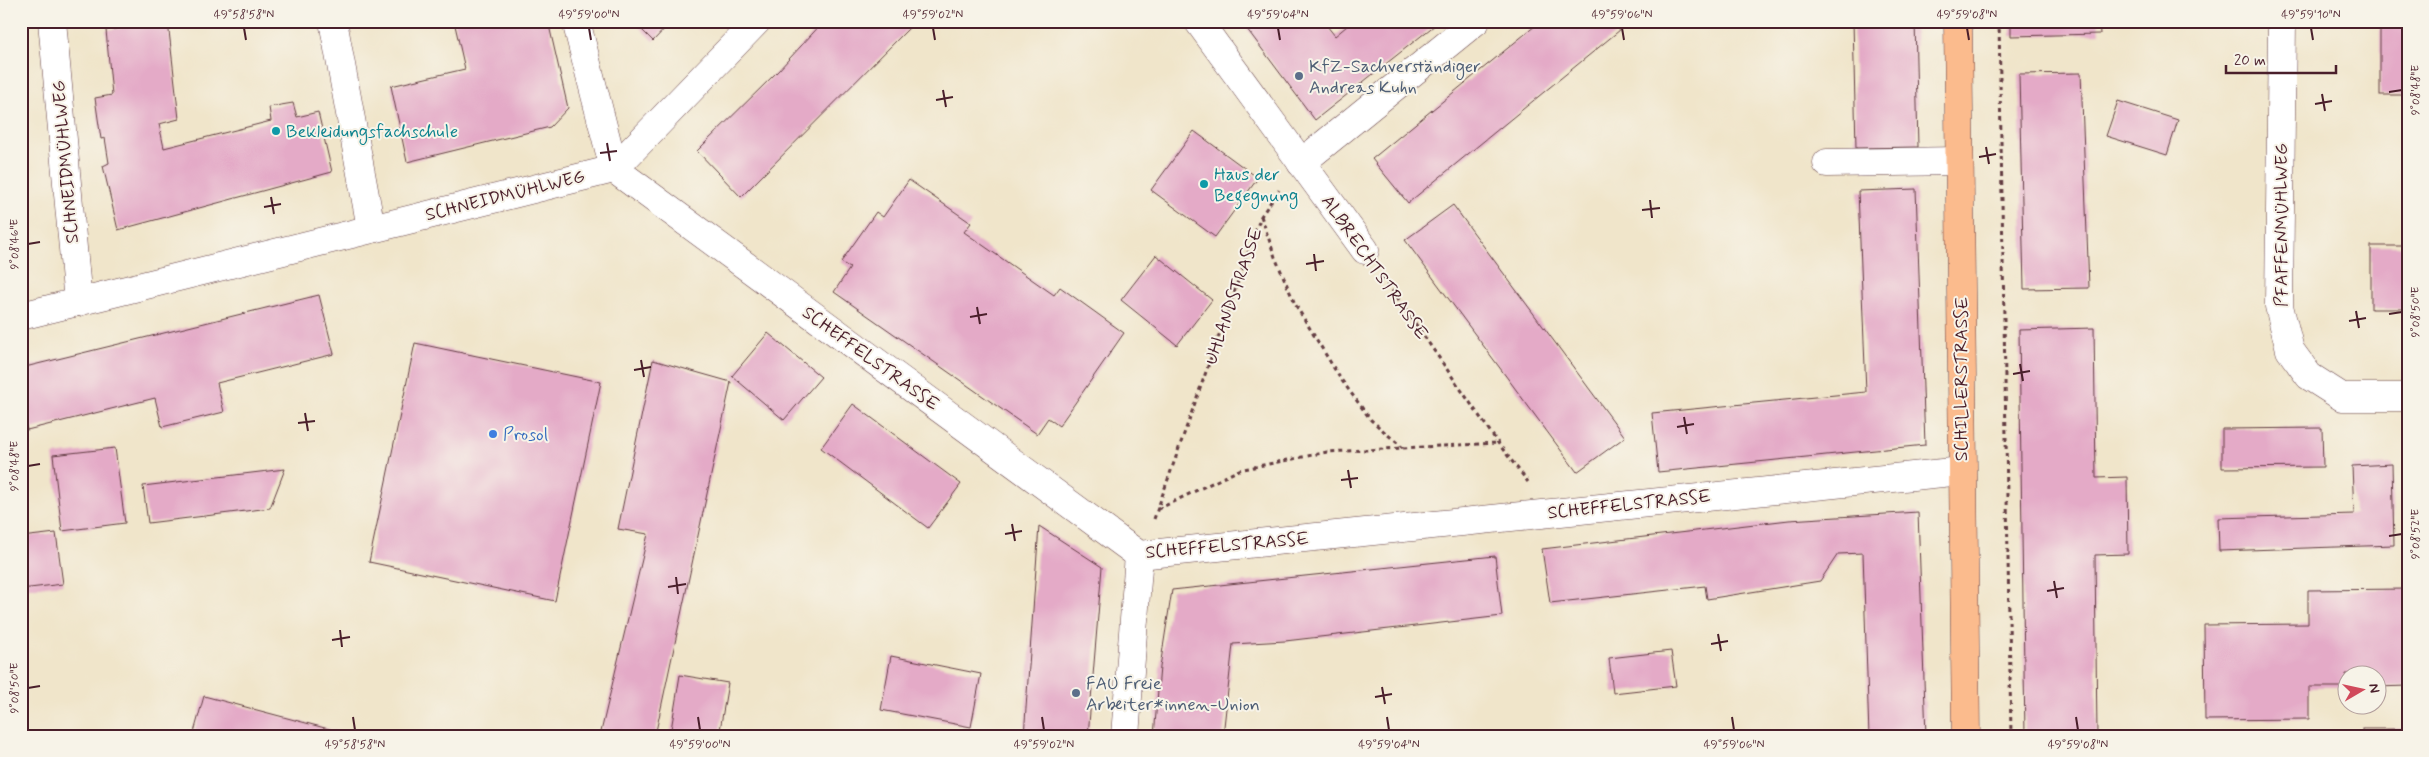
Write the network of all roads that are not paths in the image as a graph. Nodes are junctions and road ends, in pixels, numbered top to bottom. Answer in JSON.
{"nodes":[{"id":1,"x":52,"y":21,"type":"edge"},
{"id":2,"x":333,"y":21,"type":"edge"},
{"id":3,"x":576,"y":21,"type":"edge"},
{"id":4,"x":757,"y":21,"type":"edge"},
{"id":5,"x":1198,"y":21,"type":"edge"},
{"id":6,"x":1476,"y":21,"type":"edge"},
{"id":7,"x":1958,"y":21,"type":"edge"},
{"id":8,"x":2282,"y":21,"type":"edge"},
{"id":9,"x":1959,"y":162,"type":"junction"},
{"id":10,"x":1301,"y":163,"type":"junction"},
{"id":11,"x":1827,"y":163,"type":"dead end"},
{"id":12,"x":614,"y":169,"type":"junction"},
{"id":13,"x":371,"y":228,"type":"junction"},
{"id":14,"x":1365,"y":250,"type":"road end"},
{"id":15,"x":78,"y":302,"type":"junction"},
{"id":16,"x":21,"y":316,"type":"edge"},
{"id":17,"x":2408,"y":397,"type":"edge"},
{"id":18,"x":1962,"y":471,"type":"junction"},
{"id":19,"x":1139,"y":554,"type":"junction"},
{"id":20,"x":1125,"y":736,"type":"edge"},
{"id":21,"x":1966,"y":736,"type":"edge"}],
"edges":[{"from":1,"to":15,"type":"street","name":"SCHNEIDMÜHLWEG"},
{"from":2,"to":13,"type":"street"},
{"from":3,"to":12,"type":"street"},
{"from":4,"to":12,"type":"street"},
{"from":5,"to":10,"type":"street","name":"ALBRECHTSTRASSE"},
{"from":6,"to":10,"type":"street"},
{"from":7,"to":9,"type":"main road","name":"SCHILLERSTRASSE"},
{"from":8,"to":17,"type":"street","name":"PFAFFENMÜHLWEG"},
{"from":9,"to":11,"type":"street"},
{"from":9,"to":18,"type":"main road","name":"SCHILLERSTRASSE"},
{"from":10,"to":14,"type":"street","name":"ALBRECHTSTRASSE"},
{"from":12,"to":13,"type":"street","name":"SCHNEIDMÜHLWEG"},
{"from":12,"to":19,"type":"street","name":"SCHEFFELSTRASSE"},
{"from":13,"to":15,"type":"street","name":"SCHNEIDMÜHLWEG"},
{"from":15,"to":16,"type":"street","name":"SCHNEIDMÜHLWEG"},
{"from":18,"to":19,"type":"street","name":"SCHEFFELSTRASSE"},
{"from":18,"to":21,"type":"main road","name":"SCHILLERSTRASSE"},
{"from":19,"to":20,"type":"street"}]}
